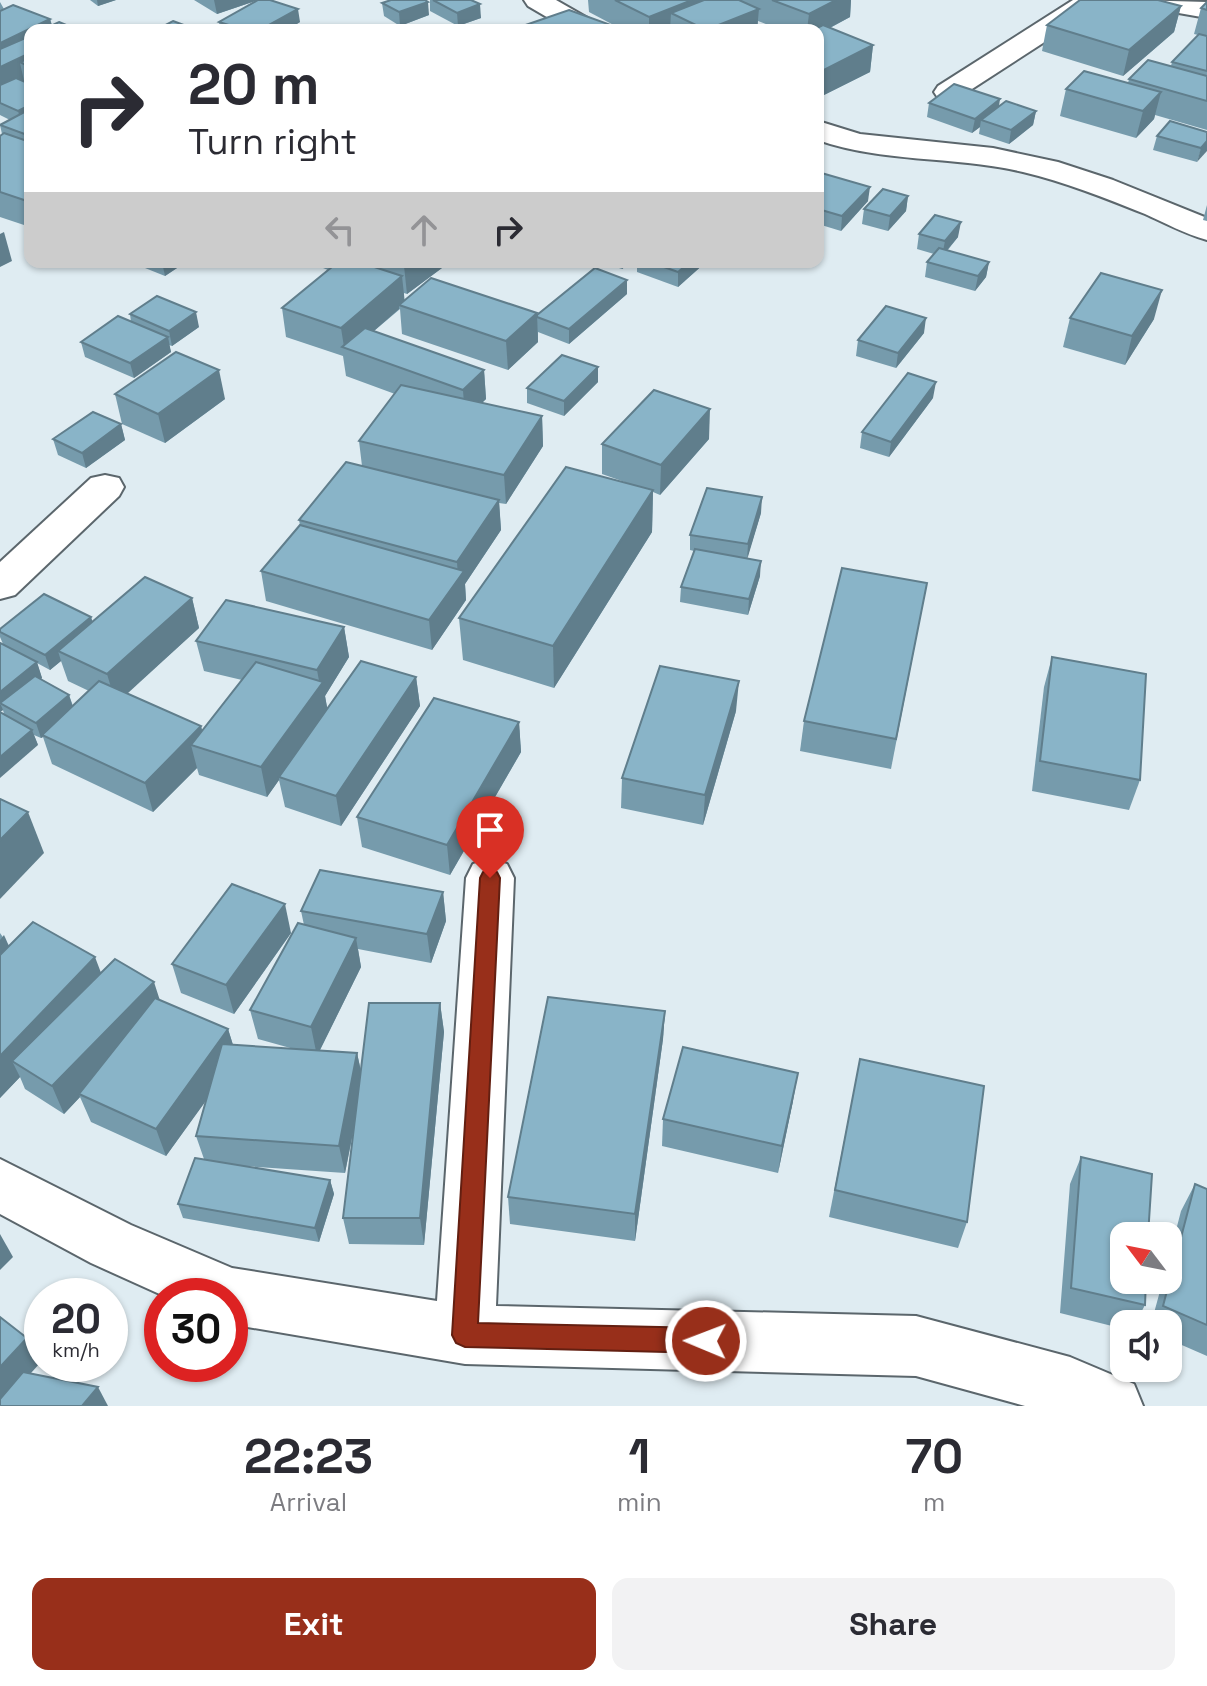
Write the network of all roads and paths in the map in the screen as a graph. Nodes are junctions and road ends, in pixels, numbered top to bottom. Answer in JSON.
{"nodes":[{"id":1,"x":537,"y":0,"type":"edge"},
{"id":2,"x":1091,"y":0,"type":"edge"},
{"id":3,"x":1148,"y":0,"type":"edge"},
{"id":4,"x":1207,"y":10,"type":"edge"},
{"id":5,"x":578,"y":24,"type":"edge"},
{"id":6,"x":948,"y":92,"type":"edge"},
{"id":7,"x":824,"y":132,"type":"edge"},
{"id":8,"x":1207,"y":230,"type":"edge"},
{"id":9,"x":105,"y":487,"type":"dead end"},
{"id":10,"x":0,"y":585,"type":"edge"},
{"id":11,"x":490,"y":878,"type":"dead end"},
{"id":12,"x":0,"y":1185,"type":"edge"},
{"id":13,"x":189,"y":1278,"type":"edge"},
{"id":14,"x":248,"y":1299,"type":"edge"},
{"id":15,"x":465,"y":1335,"type":"junction"},
{"id":16,"x":1112,"y":1406,"type":"edge"}],
"edges":[{"from":1,"to":5,"type":"street"},
{"from":2,"to":6,"type":"street"},
{"from":3,"to":4,"type":"street"},
{"from":7,"to":8,"type":"street"},
{"from":9,"to":10,"type":"street"},
{"from":11,"to":15,"type":"street"},
{"from":12,"to":13,"type":"street"},
{"from":14,"to":15,"type":"street"},
{"from":15,"to":16,"type":"street"}]}
